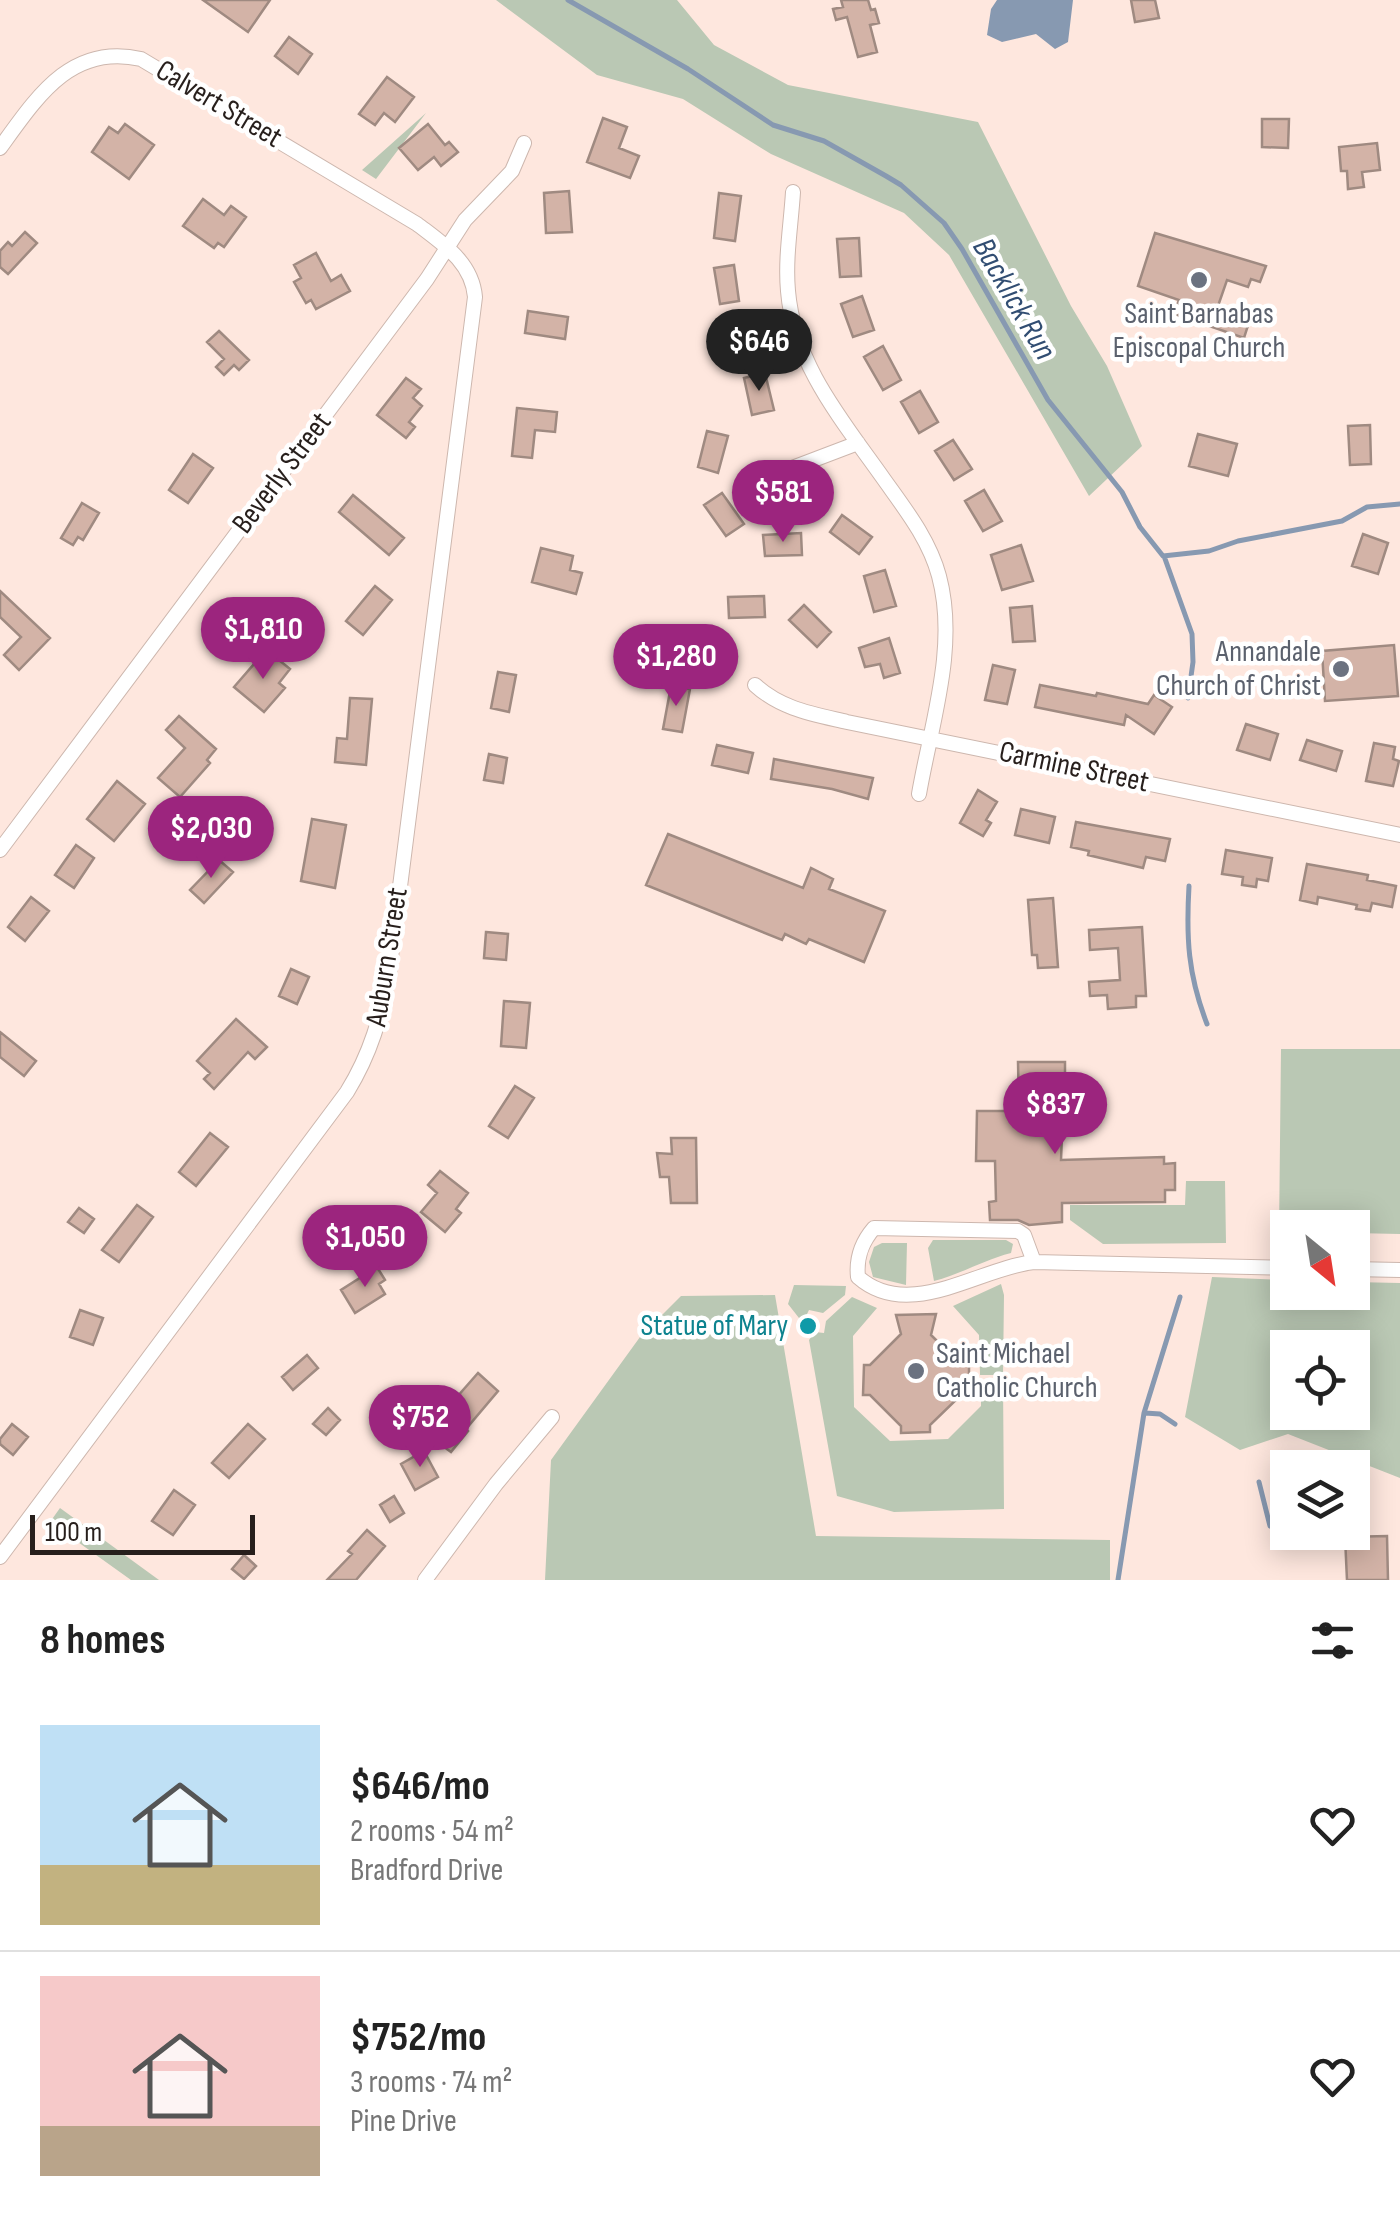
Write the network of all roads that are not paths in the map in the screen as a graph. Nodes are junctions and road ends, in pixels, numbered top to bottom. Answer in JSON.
{"nodes":[{"id":1,"x":524,"y":143,"type":"dead end"},
{"id":2,"x":0,"y":148,"type":"edge"},
{"id":3,"x":793,"y":192,"type":"dead end"},
{"id":4,"x":448,"y":248,"type":"junction"},
{"id":5,"x":858,"y":443,"type":"junction"},
{"id":6,"x":778,"y":473,"type":"dead end"},
{"id":7,"x":754,"y":685,"type":"dead end"},
{"id":8,"x":928,"y":738,"type":"junction"},
{"id":9,"x":920,"y":794,"type":"dead end"},
{"id":10,"x":1400,"y":835,"type":"edge"},
{"id":11,"x":0,"y":850,"type":"edge"},
{"id":12,"x":1034,"y":1262,"type":"junction"},
{"id":13,"x":1270,"y":1268,"type":"edge"},
{"id":14,"x":1370,"y":1269,"type":"edge"},
{"id":15,"x":1400,"y":1270,"type":"edge"},
{"id":16,"x":552,"y":1417,"type":"dead end"},
{"id":17,"x":0,"y":1557,"type":"edge"},
{"id":18,"x":424,"y":1580,"type":"edge"}],
"edges":[{"from":1,"to":4,"type":"street","name":"Beverly Street"},
{"from":2,"to":4,"type":"street","name":"Calvert Street"},
{"from":3,"to":5,"type":"street"},
{"from":4,"to":11,"type":"street","name":"Beverly Street"},
{"from":4,"to":17,"type":"street","name":"Auburn Street"},
{"from":5,"to":6,"type":"street"},
{"from":5,"to":8,"type":"street"},
{"from":7,"to":8,"type":"street","name":"Carmine Street"},
{"from":8,"to":9,"type":"street"},
{"from":8,"to":10,"type":"street","name":"Carmine Street"},
{"from":12,"to":12,"type":"street"},
{"from":12,"to":13,"type":"street"},
{"from":14,"to":15,"type":"street"},
{"from":16,"to":18,"type":"street"}]}
